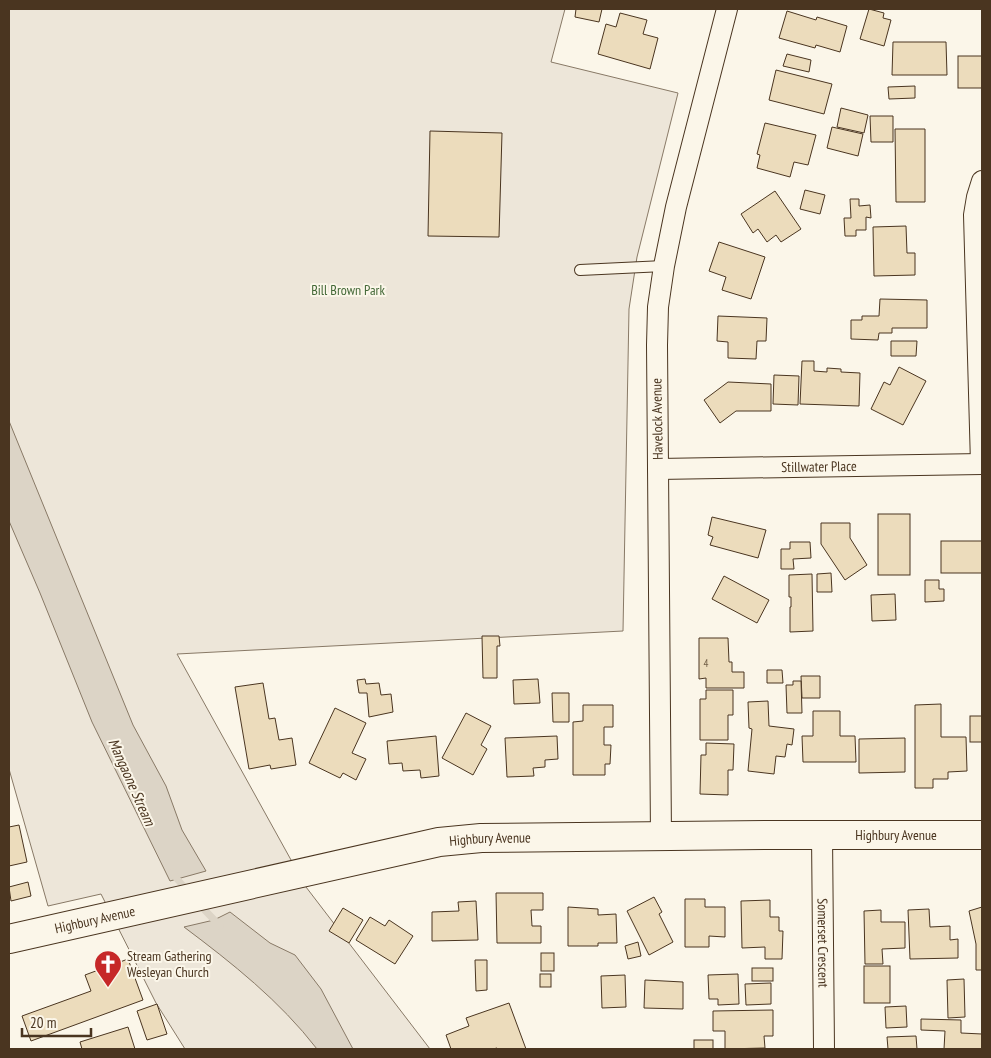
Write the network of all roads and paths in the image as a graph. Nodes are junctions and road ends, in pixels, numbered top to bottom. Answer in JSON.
{"nodes":[{"id":1,"x":727,"y":9,"type":"edge"},
{"id":2,"x":982,"y":181,"type":"edge"},
{"id":3,"x":664,"y":266,"type":"junction"},
{"id":4,"x":580,"y":270,"type":"dead end"},
{"id":5,"x":982,"y":464,"type":"edge"},
{"id":6,"x":658,"y":470,"type":"junction"},
{"id":7,"x":822,"y":835,"type":"junction"},
{"id":8,"x":982,"y":835,"type":"edge"},
{"id":9,"x":662,"y":836,"type":"junction"},
{"id":10,"x":9,"y":939,"type":"edge"},
{"id":11,"x":824,"y":1049,"type":"edge"}],
"edges":[{"from":1,"to":3,"type":"street","name":"Havelock Avenue"},
{"from":2,"to":5,"type":"street","name":"Stillwater Place"},
{"from":3,"to":4,"type":"lane"},
{"from":3,"to":6,"type":"street","name":"Havelock Avenue"},
{"from":5,"to":6,"type":"street","name":"Stillwater Place"},
{"from":6,"to":9,"type":"street","name":"Havelock Avenue"},
{"from":7,"to":8,"type":"street","name":"Highbury Avenue"},
{"from":7,"to":9,"type":"street","name":"Highbury Avenue"},
{"from":7,"to":11,"type":"street","name":"Somerset Crescent"},
{"from":9,"to":10,"type":"street","name":"Highbury Avenue"}]}
